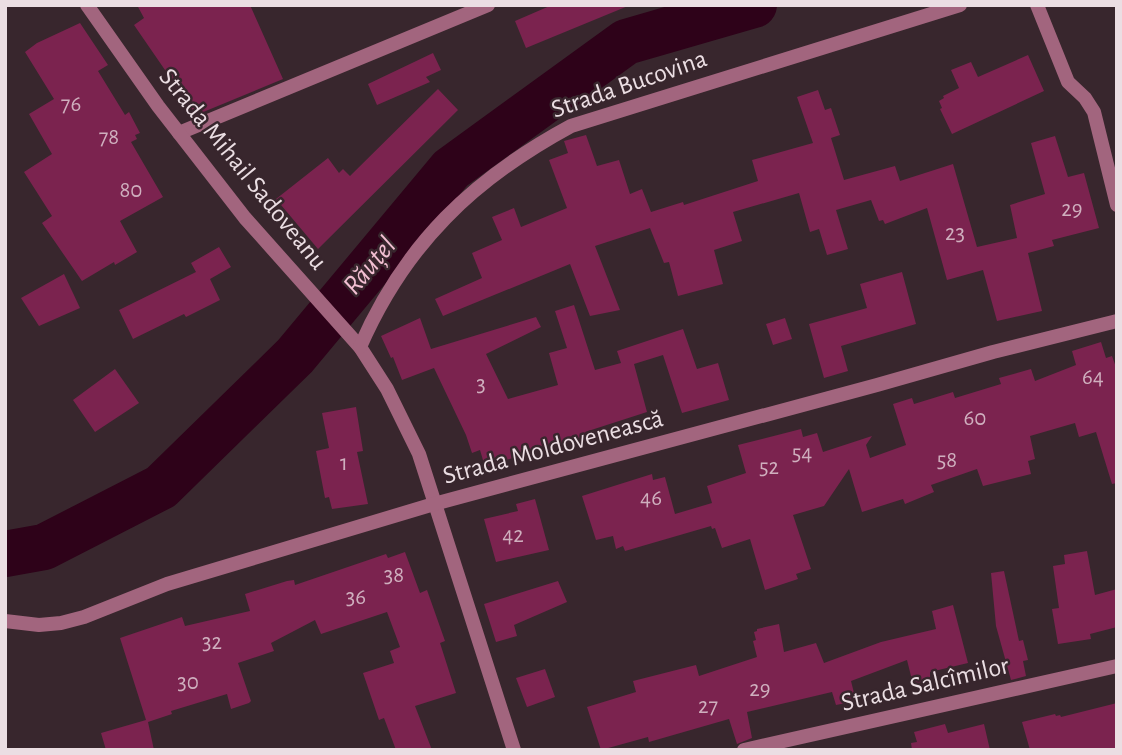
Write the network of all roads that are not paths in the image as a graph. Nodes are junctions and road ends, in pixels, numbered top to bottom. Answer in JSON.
{"nodes":[{"id":1,"x":87,"y":5,"type":"edge"},
{"id":2,"x":488,"y":5,"type":"edge"},
{"id":3,"x":960,"y":5,"type":"edge"},
{"id":4,"x":1038,"y":5,"type":"edge"},
{"id":5,"x":179,"y":133,"type":"junction"},
{"id":6,"x":1117,"y":205,"type":"edge"},
{"id":7,"x":1117,"y":321,"type":"edge"},
{"id":8,"x":356,"y":342,"type":"junction"},
{"id":9,"x":434,"y":504,"type":"junction"},
{"id":10,"x":5,"y":621,"type":"edge"},
{"id":11,"x":1117,"y":666,"type":"edge"},
{"id":12,"x":514,"y":750,"type":"edge"},
{"id":13,"x":744,"y":750,"type":"edge"}],
"edges":[{"from":1,"to":5,"type":"street","name":"Strada Mihail Sadoveanu"},
{"from":2,"to":5,"type":"street"},
{"from":3,"to":8,"type":"street","name":"Strada Bucovina"},
{"from":4,"to":6,"type":"street"},
{"from":5,"to":8,"type":"street","name":"Strada Mihail Sadoveanu"},
{"from":7,"to":9,"type":"street","name":"Strada Moldovenească"},
{"from":8,"to":9,"type":"street","name":"Strada Mihail Sadoveanu"},
{"from":9,"to":10,"type":"street","name":"Strada Moldovenească"},
{"from":9,"to":12,"type":"street","name":"Strada Mihail Sadoveanu"},
{"from":11,"to":13,"type":"street","name":"Strada Salcîmilor"}]}
